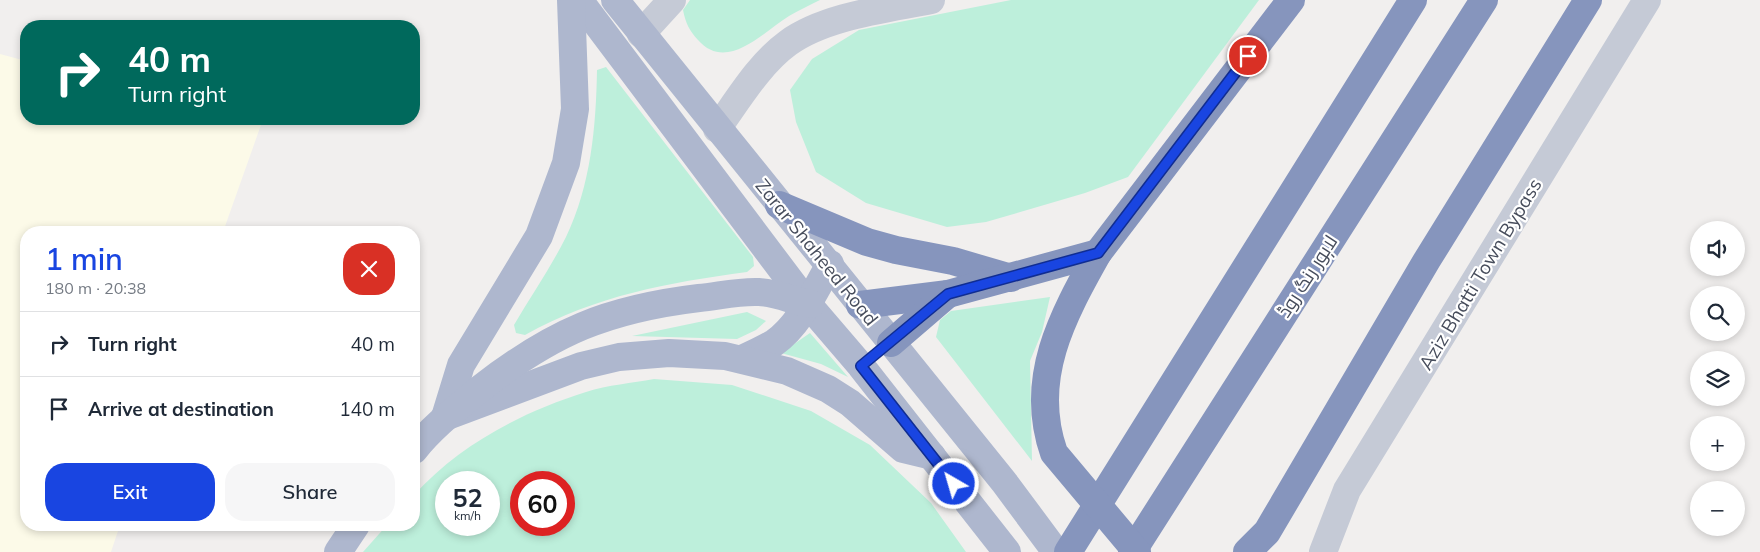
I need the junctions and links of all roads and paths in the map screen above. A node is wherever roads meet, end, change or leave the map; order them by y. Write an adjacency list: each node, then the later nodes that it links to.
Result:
1 (571, 0): 23 (main road)
2 (578, 0): 18 (main road, Zarar Shaheed Road)
3 (615, 0): 11 (main road, Zarar Shaheed Road)
4 (672, 0): 11 (street)
5 (931, 0): 12 (street)
6 (1291, 0): 14 (highway)
7 (1413, 0): 31 (highway)
8 (1484, 0): 32 (highway, لاہور رنگ روڈ)
9 (1588, 0): 27 (highway)
10 (1647, 0): 35 (street, Aziz Bhatti Town Bypass)
11 (641, 34): 12 (main road, Zarar Shaheed Road)
12 (717, 129): 13 (main road, Zarar Shaheed Road)
13 (779, 205): 15 (main road, Zarar Shaheed Road); 16 (highway)
14 (1098, 253): 16 (highway); 33 (highway)
15 (830, 264): 18 (main road); 19 (main road, Zarar Shaheed Road)
16 (1011, 278): 17 (highway)
17 (948, 294): 19 (highway); 20 (highway)
18 (807, 303): 19 (main road); 21 (main road); 22 (main road, Zarar Shaheed Road); 23 (main road)
19 (860, 305): 20 (main road, Zarar Shaheed Road)
20 (891, 343): 22 (main road); 30 (main road, Zarar Shaheed Road)
21 (742, 359): 23 (main road); 25 (main road)
22 (861, 366): 25 (main road, Zarar Shaheed Road)
23 (445, 417): 24 (main road)
24 (420, 444)
25 (932, 456): 29 (main road, Zarar Shaheed Road)
26 (352, 531): 28 (main road)
27 (1265, 542): 34 (highway)
28 (338, 552)
29 (1007, 552)
30 (1056, 552)
31 (1068, 552)
32 (1132, 552)
33 (1137, 552)
34 (1247, 552)
35 (1323, 552)

